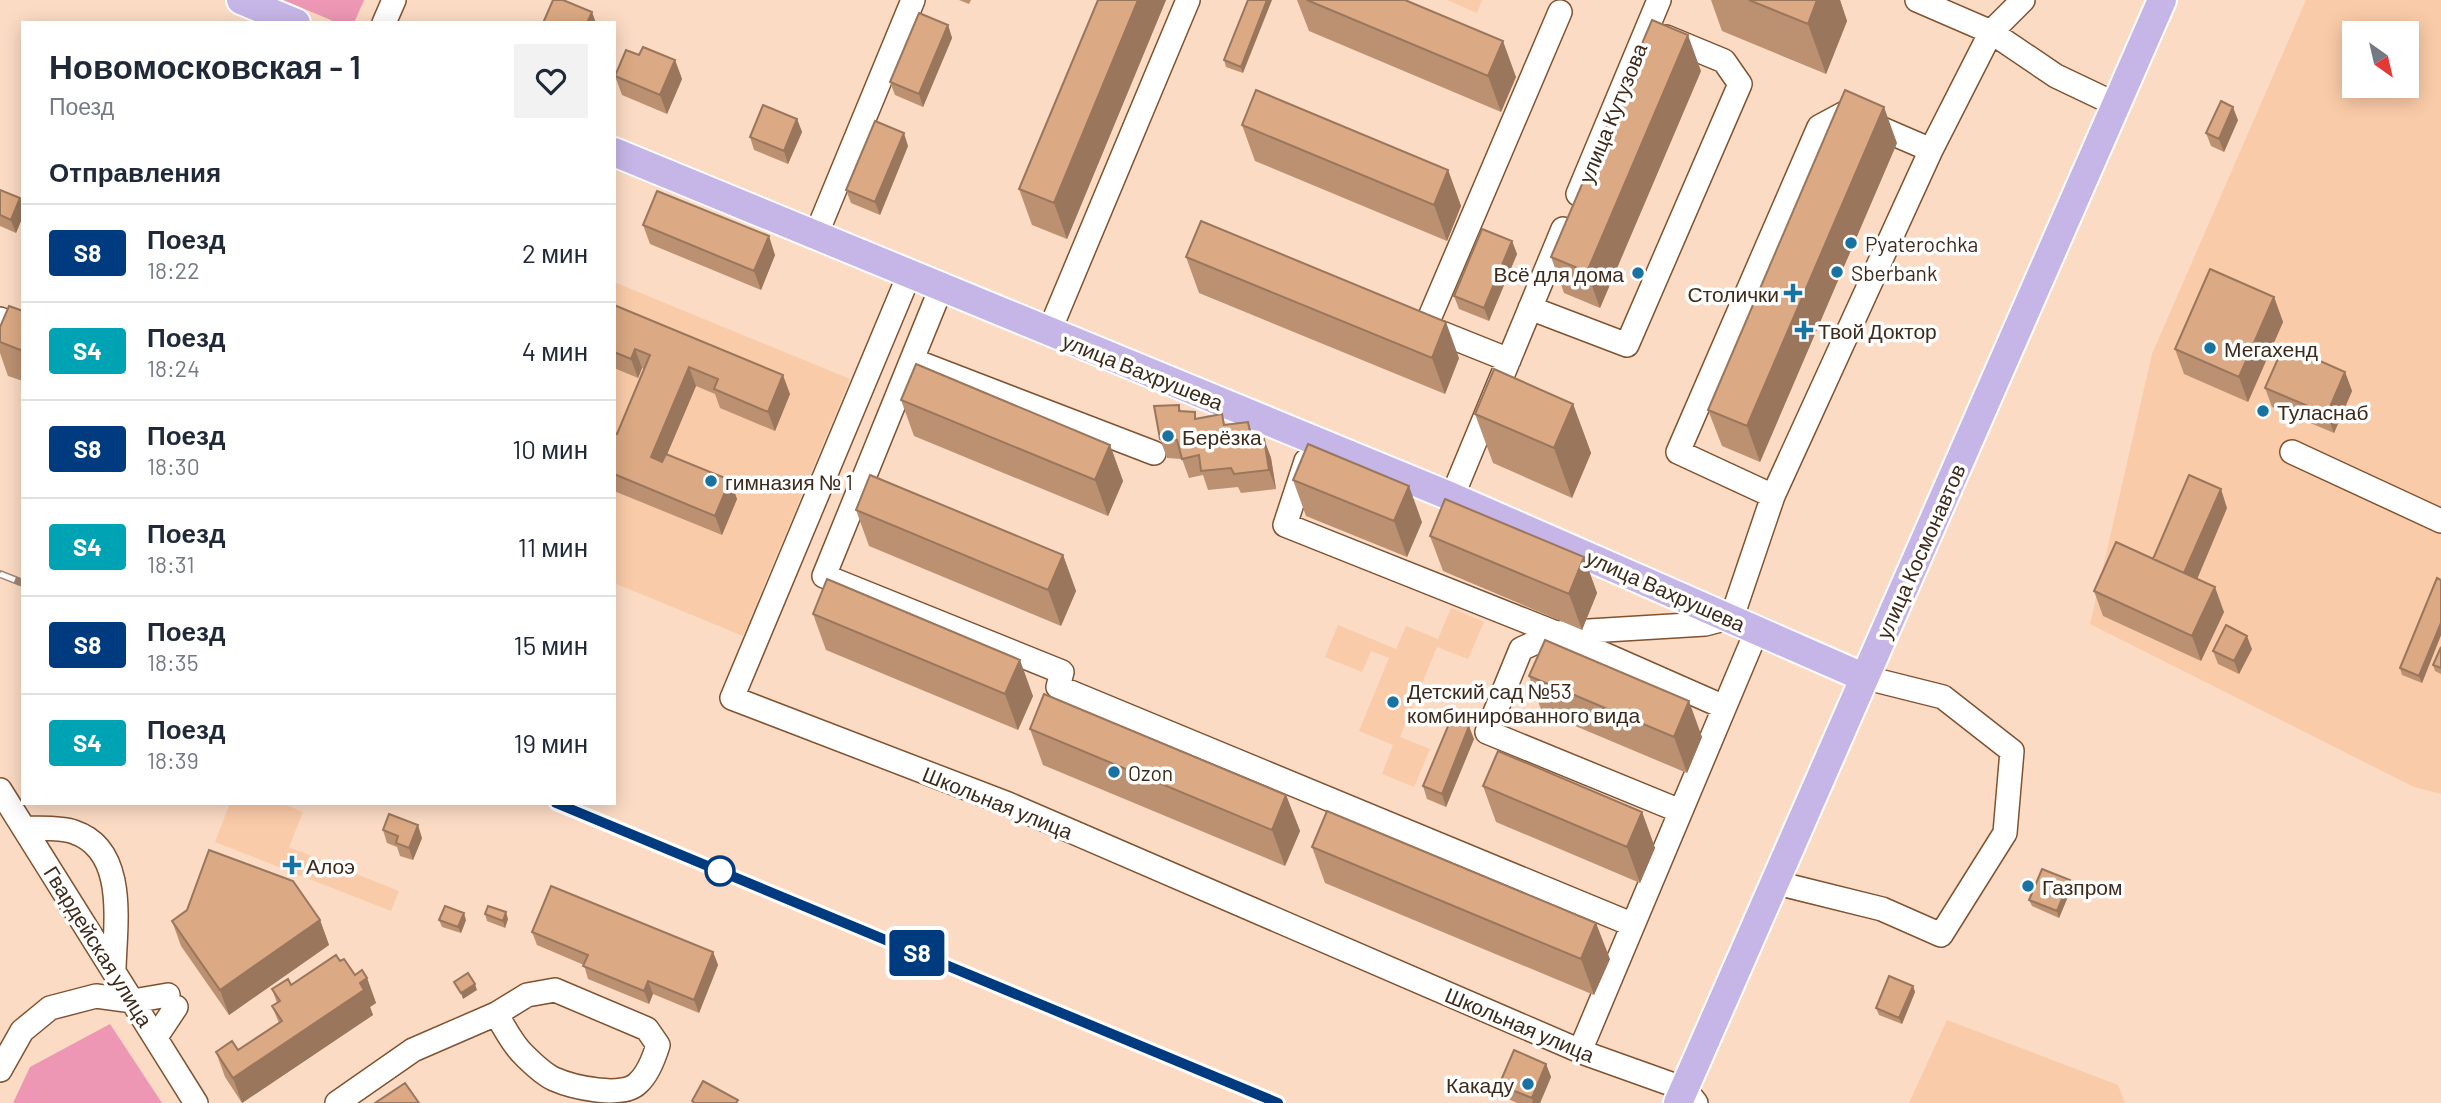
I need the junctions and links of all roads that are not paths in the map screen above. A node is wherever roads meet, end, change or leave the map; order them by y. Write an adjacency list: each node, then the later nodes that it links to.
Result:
1 (241, 0): 10 (main road)
2 (394, 0): 11 (street)
3 (913, 0): 17 (street)
4 (1188, 0): 25 (street)
5 (1658, 0): 12 (street, улица Кутузова)
6 (1917, 0): 13 (street)
7 (2023, 0): 13 (street)
8 (2155, 2): 14 (main road, улица Космонавтов)
9 (1560, 12): 23 (street)
10 (291, 21)
11 (385, 21)
12 (1647, 29): 20 (street, улица Кутузова); 20 (street)
13 (1991, 32): 14 (street); 15 (street)
14 (2117, 105): 37 (main road, улица Космонавтов)
15 (1931, 150): 31 (street); 31 (street)
16 (616, 153): 17 (main road, улица Вахрушева)
17 (816, 235): 18 (main road, улица Вахрушева)
18 (909, 275): 19 (main road, улица Вахрушева); 48 (street, Школьная улица)
19 (941, 288): 25 (main road, улица Вахрушева); 26 (street)
20 (1530, 307): 27 (street, улица Кутузова)
21 (1401, 316): 23 (street)
22 (0, 319): 24 (street)
23 (1426, 326): 27 (street)
24 (21, 327)
25 (1049, 332): 28 (main road, улица Вахрушева)
26 (912, 360): 30 (street); 43 (street)
27 (1509, 360): 32 (street, улица Кутузова)
28 (1312, 441): 32 (main road, улица Вахрушева); 36 (street)
29 (2292, 452): 33 (street)
30 (1154, 453)
31 (1773, 496): 34 (street)
32 (1452, 497): 34 (main road, улица Вахрушева)
33 (2441, 521)
34 (1732, 617): 35 (main road, улица Вахрушева); 36 (street)
35 (1757, 630): 37 (main road, улица Вахрушева); 38 (street)
36 (1556, 633): 38 (street); 40 (street)
37 (1863, 677): 42 (main road, улица Космонавтов); 42 (street)
38 (1724, 707): 40 (street)
39 (0, 790): 41 (street, Гвардейская улица)
40 (1680, 811): 43 (street)
41 (25, 828): 44 (street, Гвардейская улица); 44 (street)
42 (1773, 882): 50 (main road, улица Космонавтов)
43 (1631, 924): 48 (street)
44 (114, 969): 45 (street, Гвардейская улица)
45 (133, 1001): 47 (street, Гвардейская улица); 47 (street); 49 (street)
46 (496, 1014): 46 (street); 52 (street)
47 (156, 1037): 51 (street, Гвардейская улица)
48 (1580, 1051): 50 (street, Школьная улица)
49 (0, 1070)
50 (1686, 1098)
51 (195, 1103)
52 (337, 1103)

